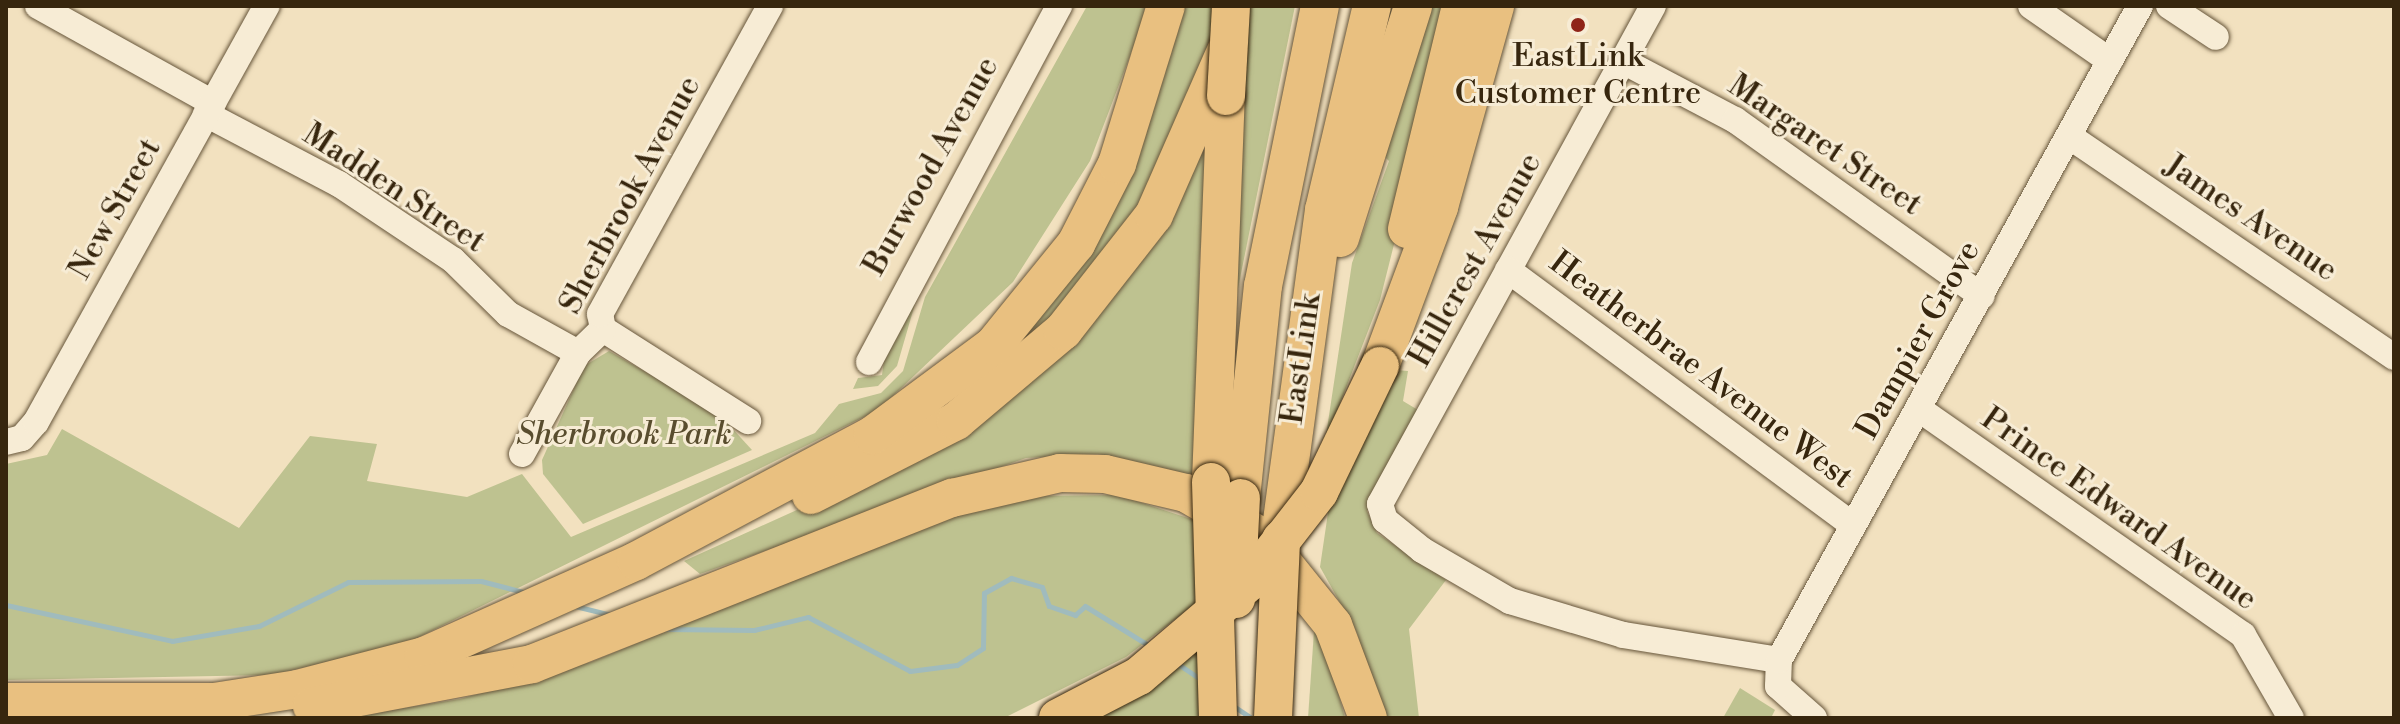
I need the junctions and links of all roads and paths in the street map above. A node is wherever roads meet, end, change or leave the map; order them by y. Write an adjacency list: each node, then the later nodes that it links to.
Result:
1 (38, 6): 20 (street, Madden Street)
2 (267, 6): 20 (street, New Street)
3 (770, 6): 24 (street, Sherbrook Avenue)
4 (1166, 6): 36 (highway)
5 (1231, 6): 34 (highway, bridge)
6 (1243, 6): 36 (highway)
7 (1320, 6): 34 (highway, EastLink)
8 (1372, 6): 29 (highway, EastLink)
9 (1413, 6): 29 (highway)
10 (1461, 6): 28 (highway)
11 (1495, 6): 28 (highway)
12 (1653, 6): 18 (street, Hillcrest Avenue)
13 (2031, 6): 19 (street)
14 (2140, 6): 19 (street, Dampier Grove)
15 (2169, 6): 17 (street)
16 (1049, 9): 27 (street, Burwood Avenue)
17 (2216, 37)
18 (1623, 61): 22 (street, Hillcrest Avenue); 23 (street, Margaret Street)
19 (2110, 61): 21 (street, Dampier Grove)
20 (209, 108): 25 (street, Madden Street); 32 (street, New Street)
21 (2069, 136): 23 (street, Dampier Grove); 26 (street, James Avenue)
22 (1508, 270): 35 (street, Heatherbrae Avenue West); 37 (street, Hillcrest Avenue)
23 (1982, 296): 30 (street, Dampier Grove)
24 (603, 329): 25 (street, Sherbrook Avenue); 31 (street)
25 (578, 353): 33 (street, Sherbrook Avenue)
26 (2394, 357)
27 (869, 362)
28 (1380, 366): 43 (highway, bridge)
29 (1296, 378): 46 (highway, EastLink, bridge)
30 (1919, 409): 35 (street, Dampier Grove); 48 (street, Prince Edward Avenue)
31 (748, 421)
32 (12, 441)
33 (522, 454)
34 (1226, 490): 44 (highway, bridge); 45 (highway, EastLink, bridge)
35 (1853, 525): 37 (street, Dampier Grove)
36 (636, 561): 38 (highway)
37 (1779, 660): 39 (street)
38 (6, 702)
39 (1804, 712)
40 (6, 713): 41 (highway)
41 (88, 718)
42 (156, 718): 47 (highway)
43 (1058, 718)
44 (1218, 718)
45 (1232, 718)
46 (1273, 718)
47 (1368, 718)
48 (2291, 718)

